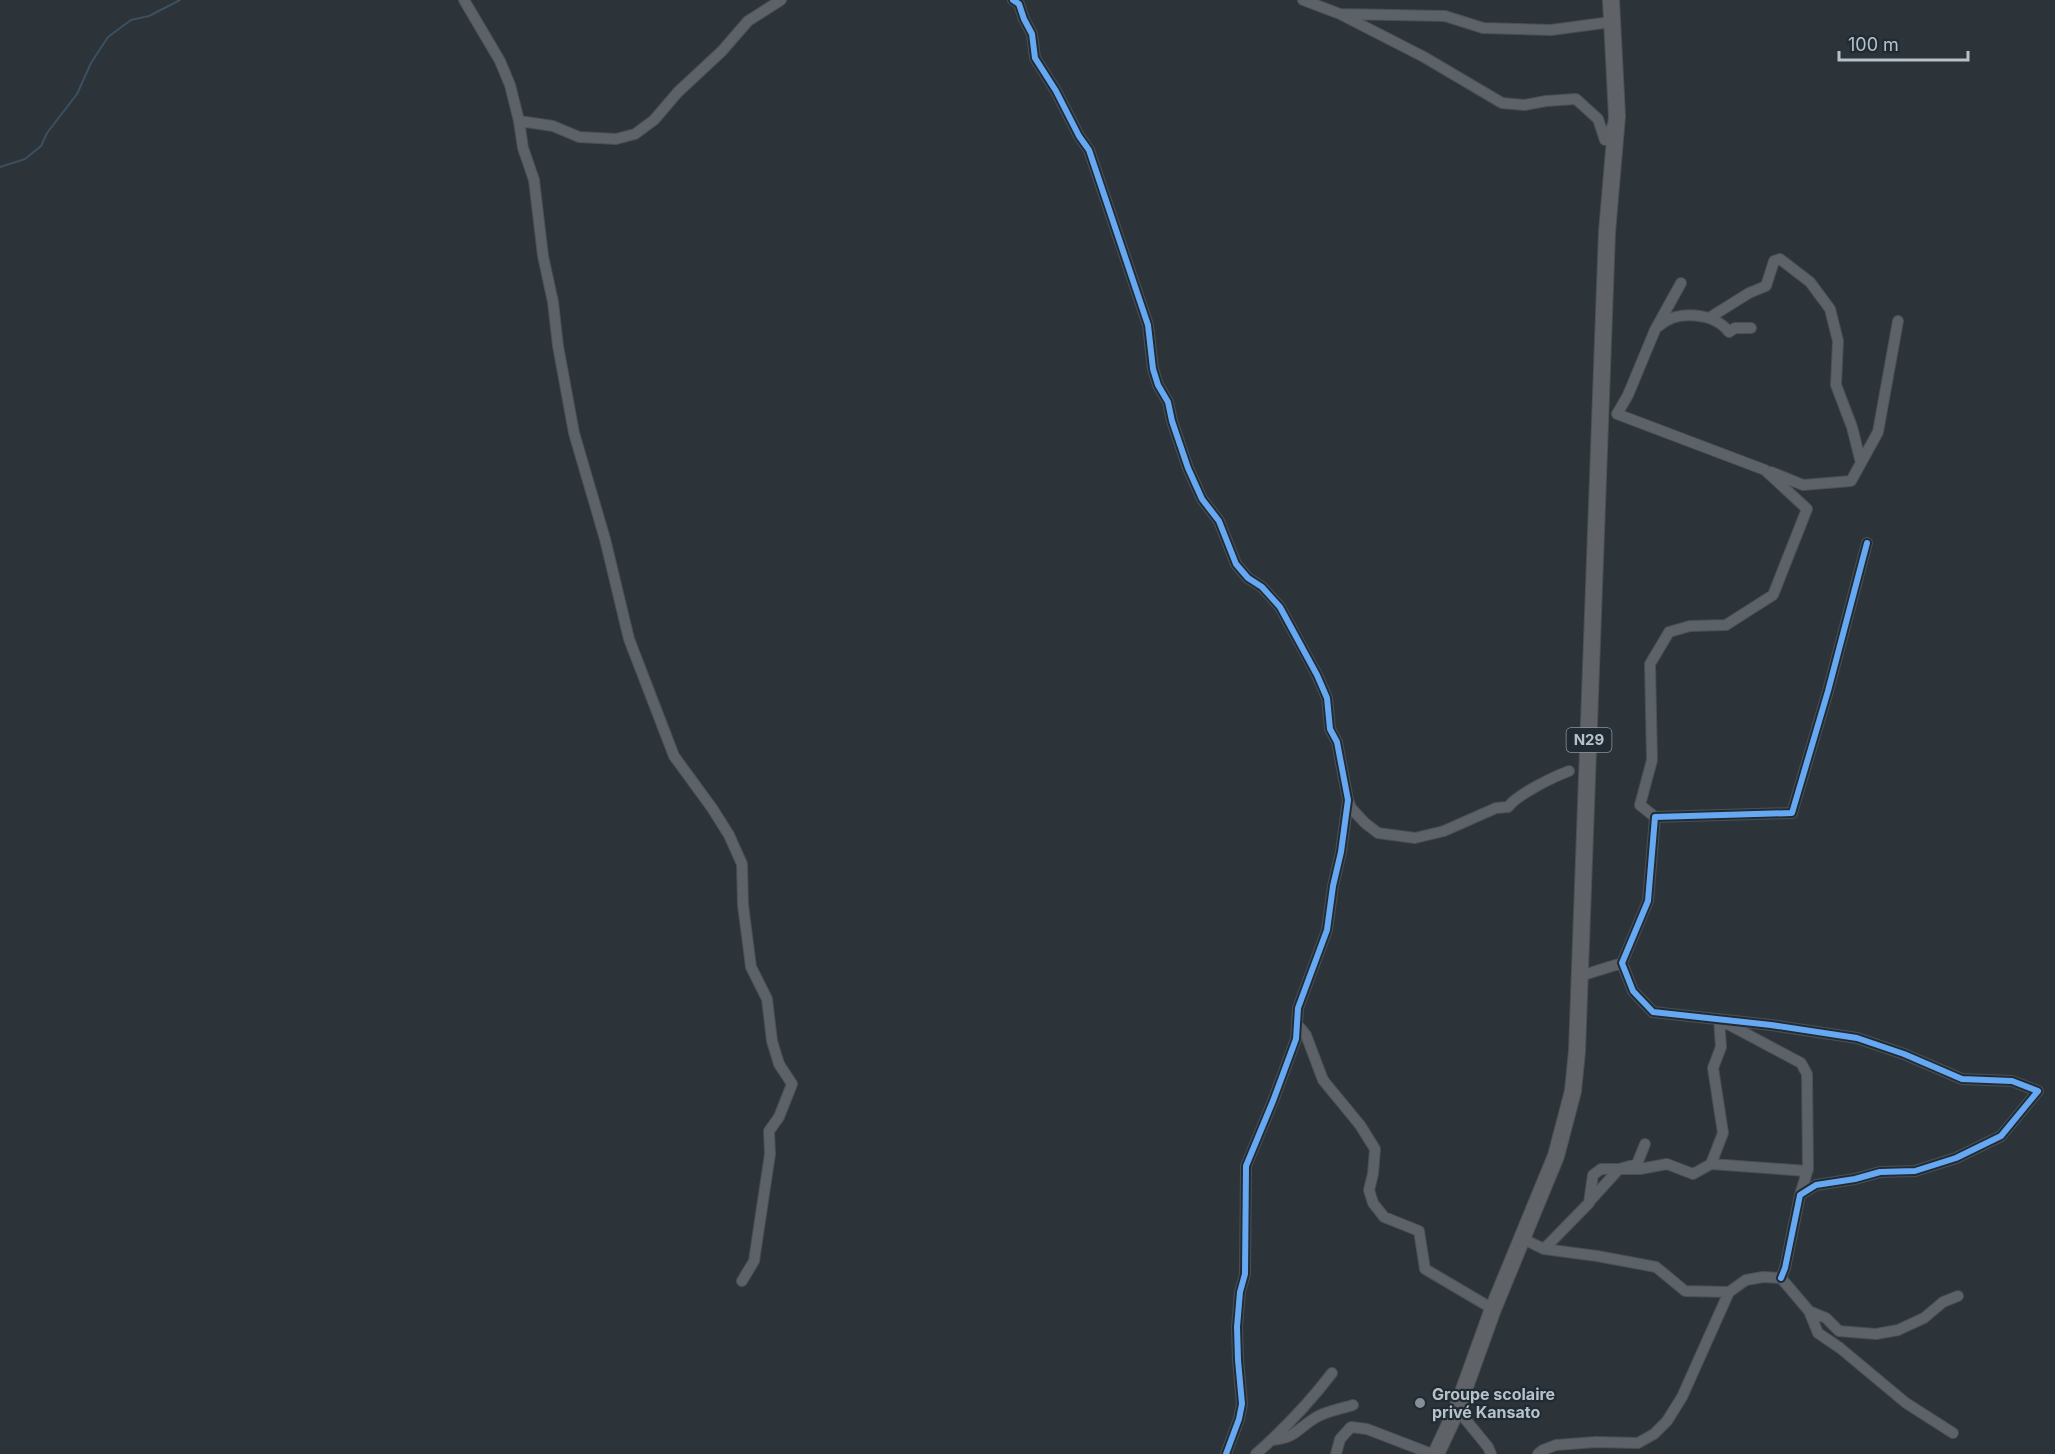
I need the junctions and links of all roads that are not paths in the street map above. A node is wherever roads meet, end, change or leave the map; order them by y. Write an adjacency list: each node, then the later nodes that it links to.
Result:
1 (464, 0): 9 (street)
2 (781, 0): 9 (street)
3 (1013, 0): 21 (street)
4 (1304, 0): 6 (street)
5 (1611, 0): 7 (main road, N29)
6 (1340, 14): 7 (street); 8 (street)
7 (1611, 22): 8 (main road, N29)
8 (1617, 116): 16 (main road, N29)
9 (519, 121): 36 (street)
10 (1681, 283): 14 (street)
11 (1709, 318): 13 (street); 14 (street); 17 (street)
12 (1898, 321): 17 (street)
13 (1751, 328)
14 (1655, 330): 15 (street)
15 (1617, 414): 16 (street); 18 (street)
16 (1600, 426): 24 (main road, N29)
17 (1861, 463): 18 (street)
18 (1765, 470): 22 (street)
19 (1867, 543): 22 (street)
20 (1569, 771): 21 (street)
21 (1348, 800): 26 (street)
22 (1655, 817): 23 (street)
23 (1622, 963): 24 (street); 25 (street)
24 (1580, 976): 33 (main road, N29)
25 (1719, 1019): 28 (street); 30 (street); 31 (street)
26 (1297, 1024): 39 (street); 46 (street)
27 (1645, 1144): 29 (street)
28 (1711, 1164): 29 (street); 30 (street)
29 (1620, 1169): 32 (street); 32 (street)
30 (1807, 1171): 31 (street)
31 (1800, 1195): 35 (street)
32 (1589, 1203): 34 (street)
33 (1521, 1238): 34 (street); 39 (main road, N29)
34 (1544, 1249): 37 (street)
35 (1781, 1278): 37 (street); 40 (street)
36 (742, 1281)
37 (1729, 1292): 51 (street)
38 (1958, 1296): 40 (street)
39 (1493, 1309): 43 (main road, N29)
40 (1809, 1311): 44 (street)
41 (1332, 1373): 45 (street)
42 (1353, 1405): 45 (street)
43 (1457, 1409): 49 (main road, N29); 50 (street)
44 (1953, 1432)
45 (1272, 1440): 47 (street)
46 (1226, 1454)
47 (1256, 1454)
48 (1336, 1454): 49 (street)
49 (1434, 1454)
50 (1491, 1454)
51 (1538, 1454)

